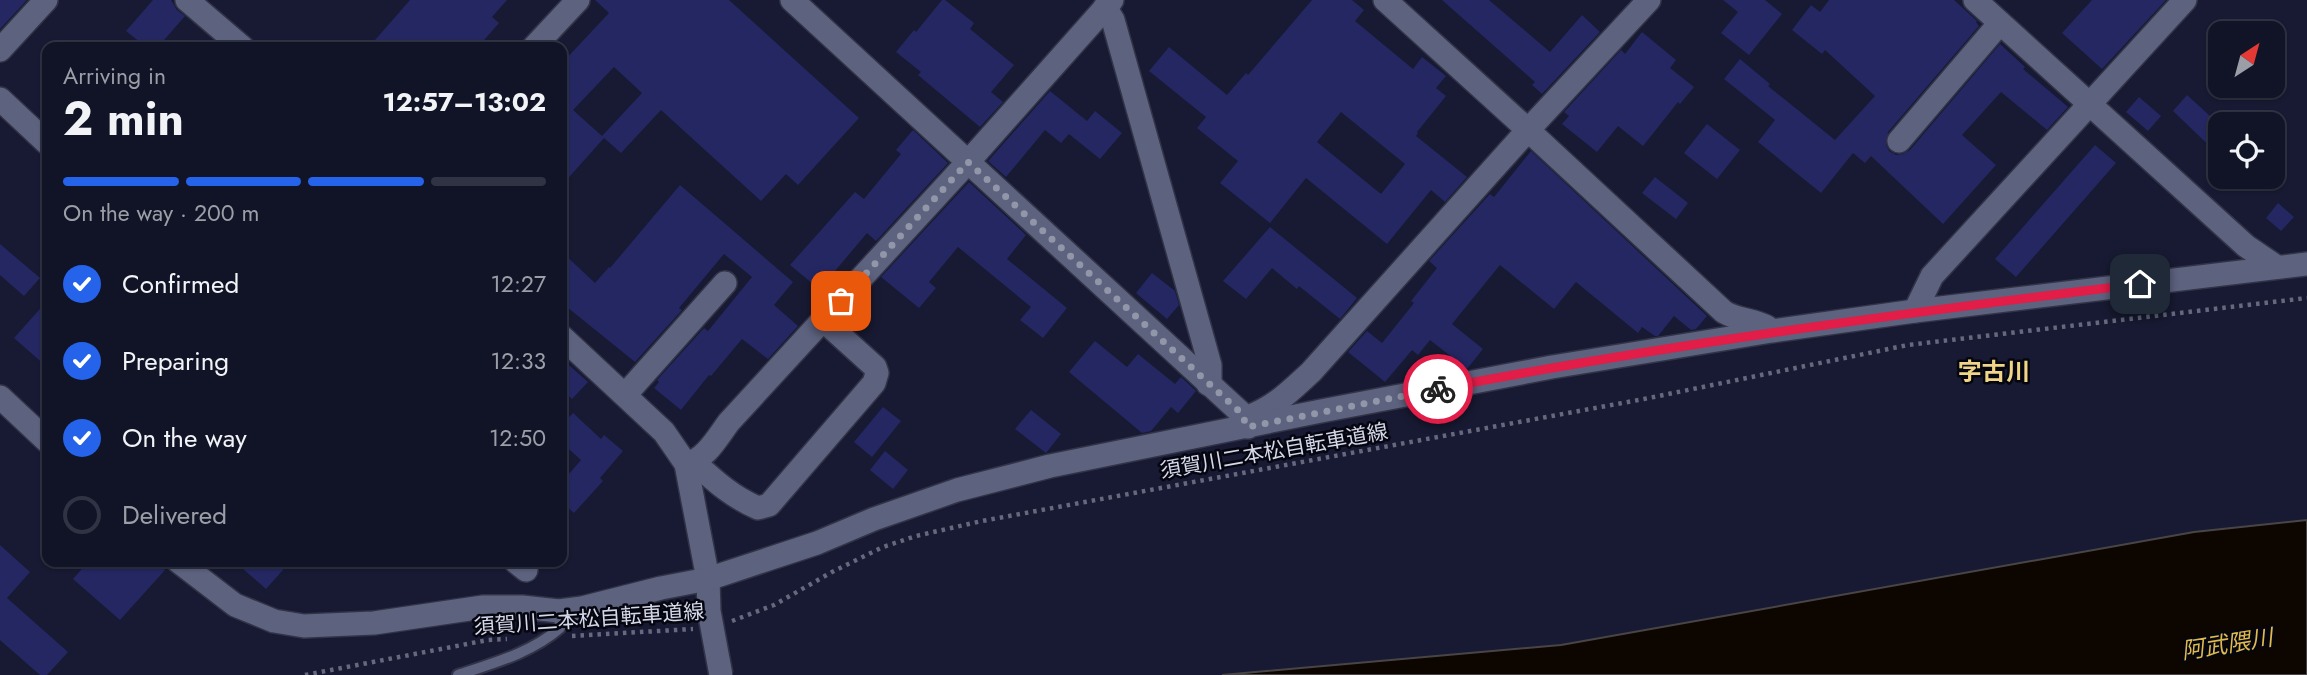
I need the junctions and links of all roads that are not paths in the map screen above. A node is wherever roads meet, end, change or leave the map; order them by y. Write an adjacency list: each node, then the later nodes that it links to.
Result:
1 (46, 0): 13 (street)
2 (187, 0): 11 (street)
3 (579, 0): 12 (street)
4 (792, 0): 19 (street)
5 (1385, 0): 16 (street)
6 (1649, 0): 16 (street)
7 (1975, 0): 10 (street)
8 (2185, 0): 15 (street)
9 (1109, 4): 19 (street); 27 (street)
10 (2000, 23): 15 (street); 18 (street)
11 (236, 42)
12 (539, 42)
13 (0, 50)
14 (0, 99): 17 (street)
15 (2090, 106): 21 (street); 23 (street)
16 (1528, 130): 25 (street); 30 (street)
17 (42, 138)
18 (1899, 141)
19 (968, 162): 24 (street); 27 (street)
20 (2307, 264): 21 (street)
21 (2277, 267): 23 (street)
22 (725, 283): 28 (street)
23 (1915, 311): 25 (street)
24 (823, 320): 32 (street); 32 (street)
25 (1772, 331): 30 (street)
26 (567, 342): 28 (street)
27 (1208, 384): 30 (street)
28 (625, 395): 32 (street)
29 (0, 397): 31 (street)
30 (1246, 423): 34 (street)
31 (42, 436)
32 (690, 463): 34 (street)
33 (185, 567): 35 (street)
34 (708, 579): 35 (street); 37 (street, bridge)
35 (559, 611): 36 (lane)
36 (458, 675)
37 (721, 675)

